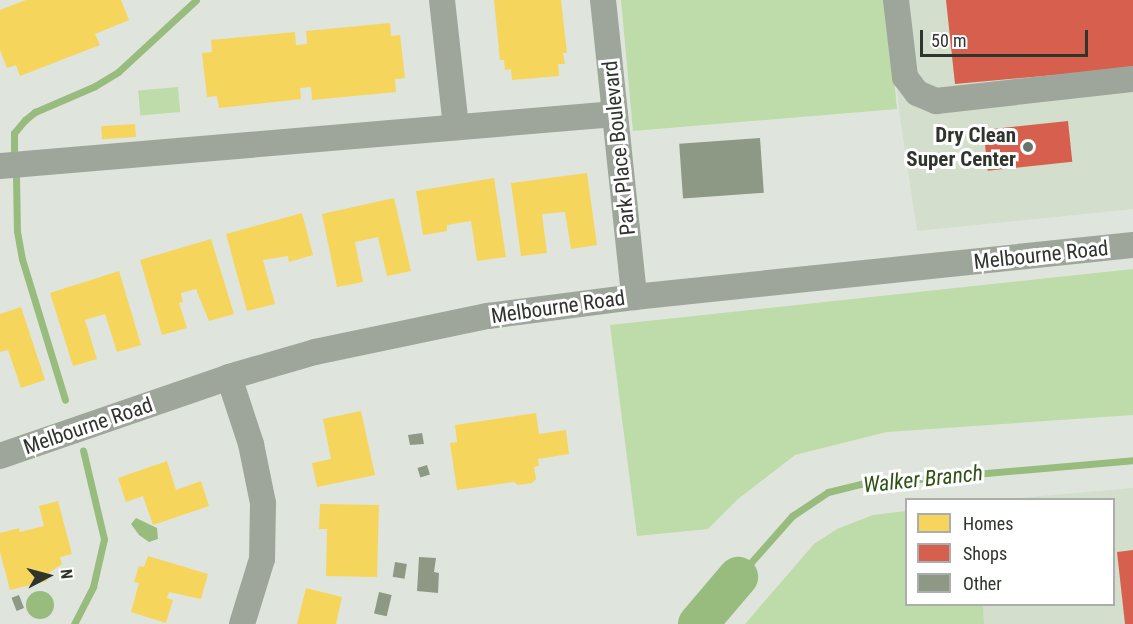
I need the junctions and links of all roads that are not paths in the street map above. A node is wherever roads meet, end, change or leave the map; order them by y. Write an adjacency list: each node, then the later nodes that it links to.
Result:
1 (442, 0): 6 (street)
2 (603, 0): 5 (street, Park Place Boulevard)
3 (896, 0): 4 (street)
4 (1133, 79)
5 (615, 114): 6 (street); 9 (street, Park Place Boulevard)
6 (456, 126): 7 (street)
7 (0, 166)
8 (1133, 245): 9 (street, Melbourne Road)
9 (634, 297): 10 (street, Melbourne Road)
10 (229, 377): 11 (street, Melbourne Road); 12 (street)
11 (0, 456)
12 (242, 624)

